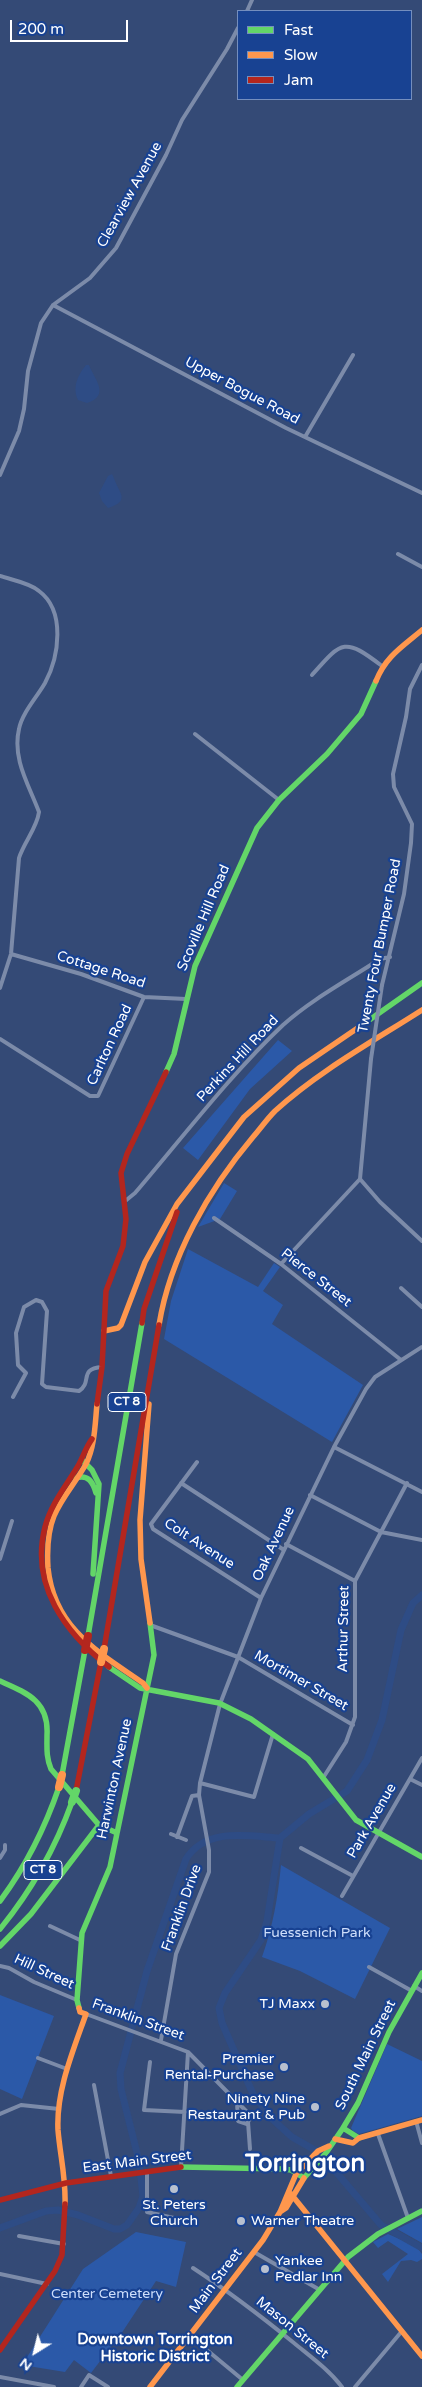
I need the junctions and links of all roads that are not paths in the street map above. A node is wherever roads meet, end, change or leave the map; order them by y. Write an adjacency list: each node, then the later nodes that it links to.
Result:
1 (237, 30): 2 (street, Clearview Avenue)
2 (53, 305): 4 (street, Upper Bogue Road); 5 (street, Clearview Avenue)
3 (353, 355): 4 (street)
4 (305, 437): 6 (street, Upper Bogue Road)
5 (0, 475)
6 (422, 493)
7 (398, 554): 8 (street)
8 (422, 567)
9 (0, 576): 16 (street)
10 (422, 630): 11 (main road, Scoville Hill Road)
11 (382, 666): 13 (street); 15 (main road, Scoville Hill Road)
12 (422, 666): 17 (street, Twenty Four Bumper Road)
13 (312, 675)
14 (195, 734): 15 (street)
15 (279, 800): 21 (main road, Scoville Hill Road)
16 (11, 954): 19 (street); 20 (street, Cottage Road)
17 (390, 957): 25 (street, Twenty Four Bumper Road, bridge); 26 (street, Perkins Hill Road)
18 (422, 983): 24 (main road, CT 8)
19 (0, 988)
20 (144, 997): 21 (street, Cottage Road); 23 (street, Carlton Road)
21 (186, 999): 26 (main road, Scoville Hill Road)
22 (422, 1010): 34 (main road, CT 8)
23 (0, 1039)
24 (196, 1177): 32 (main road); 55 (main road, CT 8)
25 (360, 1179): 28 (street); 29 (street)
26 (123, 1202): 32 (main road, Scoville Hill Road)
27 (214, 1218): 29 (street, Pierce Street)
28 (422, 1241)
29 (281, 1264): 35 (street, Pierce Street)
30 (401, 1288): 31 (street)
31 (422, 1306)
32 (104, 1331): 36 (main road, Scoville Hill Road)
33 (422, 1347): 35 (street, Oak Avenue)
34 (154, 1352): 56 (main road, Harwinton Avenue); 83 (main road, CT 8, bridge)
35 (401, 1360): 38 (street, Oak Avenue)
36 (102, 1367): 37 (street); 39 (main road, Scoville Hill Road)
37 (13, 1397)
38 (334, 1447): 43 (street); 45 (street, Oak Avenue)
39 (84, 1461): 41 (main road); 46 (main road); 59 (main road)
40 (197, 1462): 42 (street)
41 (76, 1478): 46 (main road); 59 (main road)
42 (181, 1483): 51 (street); 54 (street, Colt Avenue)
43 (407, 1483): 44 (street); 48 (street, Arthur Street)
44 (422, 1492)
45 (310, 1495): 48 (street); 50 (street, Oak Avenue)
46 (98, 1500): 55 (main road)
47 (12, 1521): 52 (street)
48 (380, 1532): 49 (street); 53 (street, Arthur Street)
49 (422, 1540)
50 (286, 1544): 51 (street, Oak Avenue); 53 (street)
51 (284, 1550): 54 (street, Oak Avenue)
52 (0, 1559)
53 (355, 1581): 61 (street, Arthur Street)
54 (261, 1598): 57 (street, Oak Avenue)
55 (91, 1608): 81 (main road, CT 8, bridge)
56 (149, 1624): 57 (street, Mortimer Street); 59 (main road, Harwinton Avenue)
57 (238, 1657): 60 (street, Oak Avenue); 61 (street, Mortimer Street)
58 (0, 1681): 69 (main road)
59 (147, 1688): 60 (main road); 70 (main road, Harwinton Avenue)
60 (220, 1704): 62 (main road); 66 (street, Oak Avenue)
61 (353, 1725): 64 (street, Arthur Street)
62 (273, 1734): 64 (main road); 66 (street)
63 (422, 1758): 65 (street, Park Avenue)
64 (323, 1778): 72 (main road)
65 (410, 1778): 67 (street); 72 (street, Park Avenue)
66 (200, 1783): 68 (street, Franklin Drive)
67 (422, 1786)
68 (199, 1795): 73 (street); 93 (street, Franklin Drive)
69 (99, 1826): 70 (main road); 85 (main road)
70 (117, 1833): 84 (main road, Harwinton Avenue)
71 (171, 1834): 73 (street)
72 (378, 1834): 77 (main road); 79 (street, Park Avenue)
73 (177, 1837): 74 (street)
74 (186, 1840)
75 (4, 1845): 78 (street)
76 (301, 1848): 79 (street)
77 (422, 1857)
78 (0, 1858)
79 (353, 1876): 80 (street, Park Avenue)
80 (342, 1896)
81 (0, 1901)
82 (50, 1926): 84 (street)
83 (0, 1929)
84 (82, 1941): 91 (main road, Harwinton Avenue)
85 (0, 1946)
86 (0, 1966): 91 (street, Hill Street)
87 (369, 1967): 89 (street)
88 (422, 1973): 89 (main road, South Main Street)
89 (413, 1989): 90 (street); 105 (main road, South Main Street)
90 (422, 1991)
91 (77, 2000): 92 (main road, Franklin Street)
92 (86, 2014): 93 (street, Franklin Street); 97 (main road)
93 (161, 2040): 94 (street, Franklin Street)
94 (188, 2052): 99 (street, Franklin Street); 101 (street)
95 (38, 2058): 97 (street)
96 (150, 2062): 101 (street)
97 (67, 2069): 100 (main road)
98 (94, 2085): 116 (street)
99 (237, 2103): 104 (street, Franklin Street); 104 (street, Franklin Street)
100 (59, 2109): 102 (street); 118 (main road)
101 (185, 2112): 113 (street)
102 (0, 2114)
103 (419, 2120): 106 (main road); 109 (street)
104 (248, 2122): 110 (street)
105 (343, 2128): 107 (main road); 108 (main road, South Main Street)
106 (378, 2134): 107 (main road); 122 (street)
107 (359, 2138): 108 (main road)
108 (335, 2139): 111 (main road, South Main Street)
109 (422, 2143)
110 (250, 2149)
111 (319, 2155): 112 (main road, Main Street)
112 (308, 2165): 115 (main road, Main Street); 117 (main road, Main Street)
113 (181, 2167): 114 (main road, East Main Street); 115 (main road, East Main Street)
114 (146, 2171): 116 (main road, East Main Street); 123 (street)
115 (296, 2173): 117 (main road, East Main Street); 119 (main road, Main Street)
116 (111, 2176): 118 (main road, East Main Street)
117 (304, 2178): 119 (main road, Main Street)
118 (66, 2183): 120 (main road, East Main Street); 125 (main road)
119 (290, 2194): 126 (main road, Main Street); 127 (main road)
120 (0, 2200)
121 (422, 2212): 122 (main road)
122 (408, 2218): 127 (main road)
123 (192, 2222)
124 (19, 2236): 125 (street)
125 (64, 2244): 130 (main road)
126 (254, 2252): 131 (main road, Main Street); 132 (street)
127 (346, 2260): 132 (main road); 133 (main road)
128 (193, 2268): 131 (street, Mason Street)
129 (0, 2274): 130 (street)
130 (47, 2284): 136 (main road)
131 (226, 2290): 134 (street, Mason Street); 135 (main road, Main Street)
132 (320, 2290): 134 (main road)
133 (402, 2331): 137 (main road); 146 (street)
134 (282, 2334): 139 (main road); 145 (street, Mason Street)
135 (190, 2336): 139 (street); 143 (main road, Main Street)
136 (0, 2350)
137 (422, 2356)
138 (0, 2377): 140 (street)
139 (243, 2380): 144 (main road)
140 (54, 2387)
141 (81, 2387): 142 (street)
142 (108, 2387)
143 (150, 2387)
144 (238, 2387)
145 (342, 2387)
146 (355, 2387)

